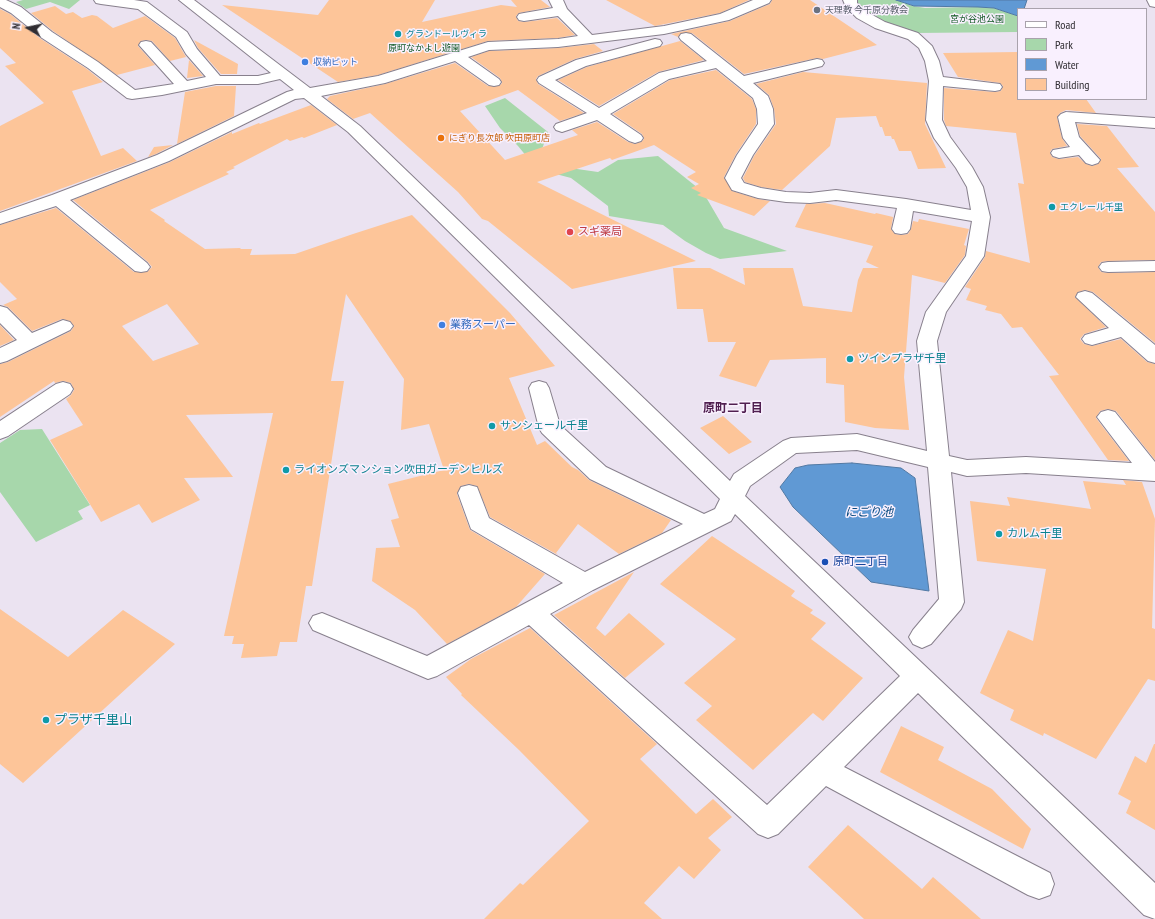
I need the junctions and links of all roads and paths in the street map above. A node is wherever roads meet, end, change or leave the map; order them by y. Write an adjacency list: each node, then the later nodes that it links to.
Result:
1 (101, 0): 18 (street)
2 (186, 0): 17 (street)
3 (764, 0): 12 (street)
4 (774, 0): 11 (street)
5 (850, 0): 20 (street)
6 (1154, 0): 8 (street)
7 (0, 2): 22 (street)
8 (1155, 3)
9 (558, 5): 10 (street); 12 (street)
10 (524, 17)
11 (686, 37): 15 (street); 25 (street)
12 (589, 40): 14 (street)
13 (146, 45): 22 (street)
14 (457, 56): 21 (street); 24 (street)
15 (717, 63): 19 (street); 25 (street)
16 (817, 63): 19 (street)
17 (284, 74): 18 (street); 24 (street)
18 (216, 80): 22 (street)
19 (743, 81): 31 (street)
20 (936, 81): 23 (street); 32 (street)
21 (494, 82)
22 (184, 86)
23 (995, 87)
24 (309, 93): 30 (street); 53 (street)
25 (599, 114): 27 (street); 28 (street)
26 (1155, 123): 29 (street)
27 (562, 127)
28 (634, 138)
29 (1059, 153)
30 (58, 199): 33 (street); 36 (street)
31 (906, 204): 32 (street); 34 (street)
32 (981, 217): 50 (street)
33 (0, 219)
34 (901, 229)
35 (1155, 266): 37 (street)
36 (141, 267)
37 (1108, 267)
38 (1086, 297): 41 (street)
39 (0, 312): 43 (street)
40 (63, 326): 43 (street)
41 (1124, 330): 42 (street); 45 (street)
42 (1092, 339)
43 (30, 342): 44 (street)
44 (0, 356)
45 (1155, 356)
46 (539, 388): 54 (street)
47 (63, 389): 49 (street)
48 (1108, 417): 51 (street)
49 (0, 431)
50 (938, 461): 51 (street); 53 (street); 58 (street)
51 (1153, 473)
52 (469, 493): 55 (street)
53 (732, 497): 54 (street); 59 (street)
54 (703, 524): 55 (street)
55 (584, 583): 56 (street)
56 (530, 612): 57 (street); 60 (street)
57 (322, 623)
58 (922, 637)
59 (918, 675): 60 (street); 62 (street)
60 (823, 770): 61 (street)
61 (1039, 884)
62 (1155, 904)

